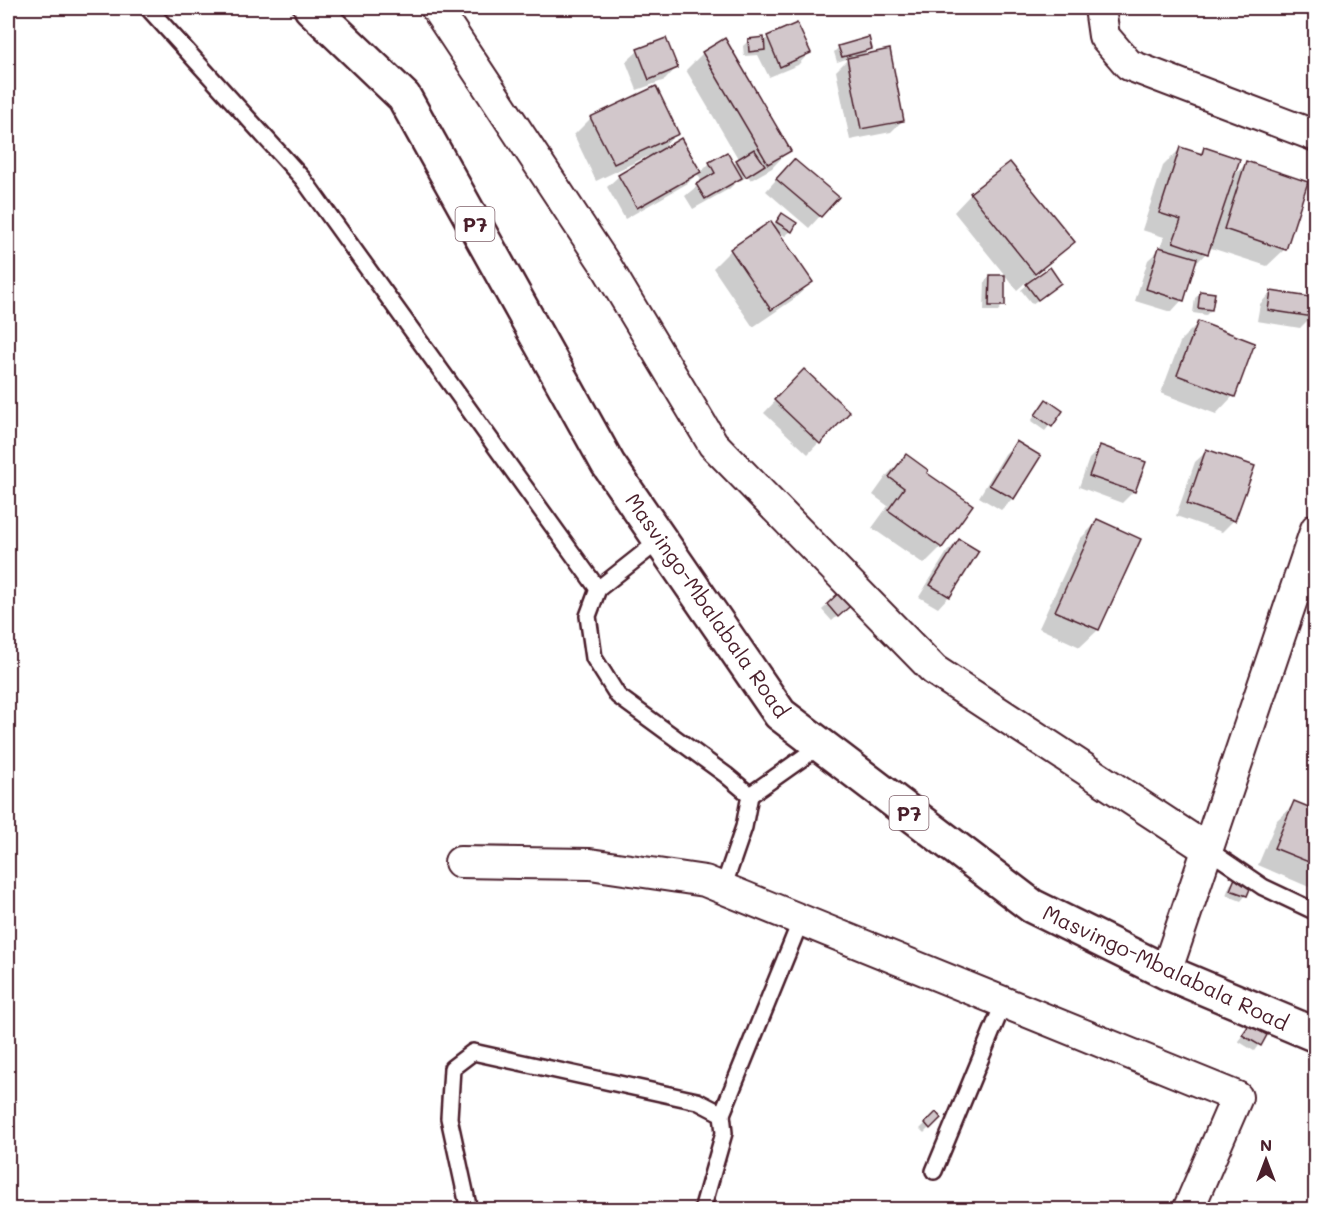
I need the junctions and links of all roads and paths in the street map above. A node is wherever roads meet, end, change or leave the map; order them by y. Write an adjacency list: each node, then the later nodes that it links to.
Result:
1 (148, 8): 8 (lane)
2 (311, 8): 7 (highway, Masvingo-Mbalabala Road / P7)
3 (436, 8): 11 (street)
4 (1100, 8): 5 (street)
5 (1316, 136)
6 (1316, 529): 11 (street)
7 (660, 540): 8 (lane); 9 (highway, Masvingo-Mbalabala Road / P7)
8 (598, 589): 10 (lane)
9 (821, 745): 10 (lane); 16 (highway, Masvingo-Mbalabala Road / P7)
10 (750, 795): 13 (lane)
11 (1207, 849): 14 (lane); 16 (street)
12 (460, 862): 13 (street)
13 (723, 888): 15 (street)
14 (1316, 912)
15 (801, 920): 17 (street); 19 (lane)
16 (1166, 972): 18 (highway, Masvingo-Mbalabala Road / P7)
17 (1004, 1002): 20 (lane); 23 (street)
18 (1316, 1035)
19 (722, 1114): 21 (lane); 22 (lane)
20 (934, 1171)
21 (469, 1209)
22 (702, 1209)
23 (1188, 1209)

